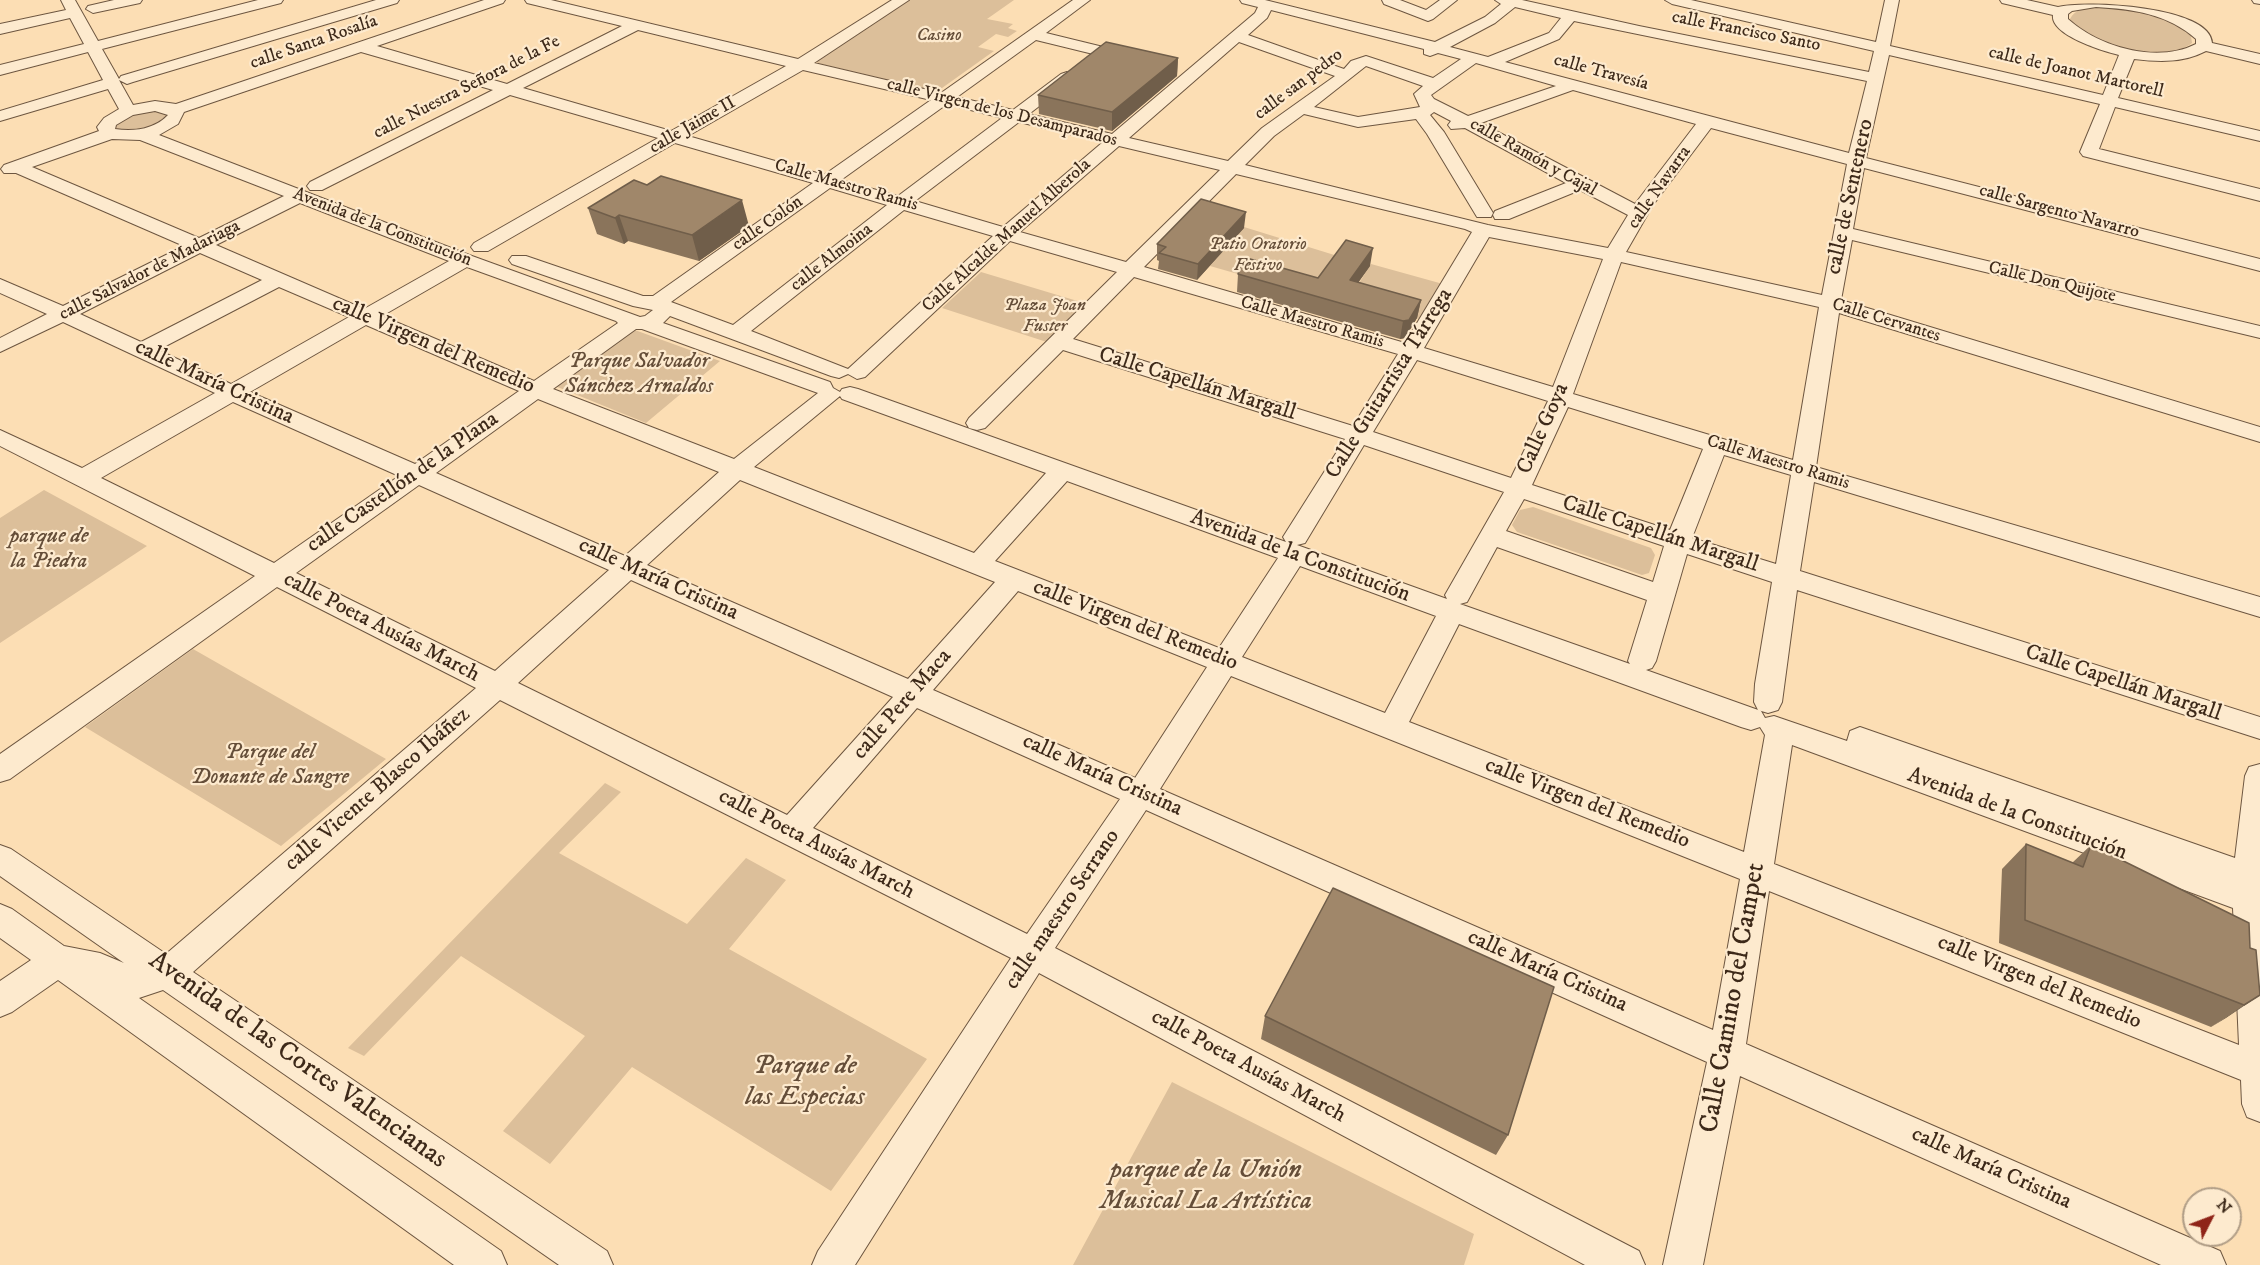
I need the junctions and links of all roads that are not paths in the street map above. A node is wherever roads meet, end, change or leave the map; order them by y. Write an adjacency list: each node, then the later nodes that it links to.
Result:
1 (135, 0): 16 (street)
2 (276, 0): 29 (street)
3 (392, 0): 46 (street)
4 (498, 0): 31 (street, calle Santa Rosalía)
5 (532, 0): 24 (street, calle Virgen de los Desamparados)
6 (872, 0): 14 (street)
7 (1083, 0): 26 (street, calle Colón)
8 (1450, 0): 21 (street)
9 (1672, 0): 33 (street, calle de Joanot Martorell)
10 (1892, 0): 33 (street, calle de Sentenero)
11 (2007, 0): 19 (street)
12 (1510, 1): 22 (street, calle Francisco Santo); 32 (street)
13 (1385, 2): 21 (street)
14 (898, 3): 39 (street, calle Jaime II)
15 (2139, 4): 19 (street); 30 (street)
16 (90, 5): 29 (street)
17 (1260, 5): 23 (street, calle Travesía); 27 (street, Calle Alcalde Manuel Alberola)
18 (72, 6): 25 (street); 29 (street)
19 (2061, 12): 35 (street)
20 (1356, 13): 23 (street)
21 (1428, 16): 28 (street)
22 (1570, 16): 37 (street); 45 (street, calle Francisco Santo)
23 (1335, 22): 28 (street, calle Travesía)
24 (636, 25): 39 (street, calle Virgen de los Desamparados); 49 (street, calle Nuestra Señora de la Fe)
25 (0, 29)
26 (1033, 36): 34 (street); 50 (street, calle Colón)
27 (1236, 36): 43 (street, Calle Alcalde Manuel Alberola); 44 (street)
28 (1401, 38): 32 (street, calle Travesía)
29 (102, 44): 41 (street); 46 (street)
30 (2204, 46): 35 (street); 36 (street)
31 (362, 47): 49 (street, Calle Maestro Ramis); 55 (street, calle Santa Rosalía)
32 (1436, 48): 37 (street, calle Travesía); 42 (street)
33 (1883, 48): 45 (street, calle de Sentenero); 51 (street, calle de Joanot Martorell)
34 (1102, 52): 38 (street); 57 (street, calle Almoina)
35 (2128, 52): 51 (street)
36 (2260, 59)
37 (1482, 60): 47 (street); 48 (street, calle Travesía)
38 (1147, 63)
39 (801, 64): 50 (street, calle Virgen de los Desamparados); 66 (street, calle Jaime II)
40 (1170, 68): 43 (street)
41 (0, 70)
42 (1394, 71): 44 (street, calle san pedro); 47 (street)
43 (1192, 73): 67 (street, Calle Alcalde Manuel Alberola)
44 (1347, 75): 53 (street, calle san pedro)
45 (1877, 78): 68 (street, calle de Sentenero)
46 (120, 81): 52 (street); 56 (street); 58 (street)
47 (1437, 85): 54 (street)
48 (1571, 85): 59 (street); 60 (street, calle Travesía)
49 (508, 89): 66 (street, Calle Maestro Ramis); 73 (street, calle Nuestra Señora de la Fe)
50 (944, 98): 57 (street, calle Virgen de los Desamparados); 71 (street, calle Colón)
51 (2109, 100): 65 (street, calle de Joanot Martorell); 74 (street)
52 (146, 107): 55 (street); 56 (street)
53 (1299, 108): 54 (street); 69 (street, calle san pedro)
54 (1424, 108): 59 (street, calle Ramón y Cajal); 62 (street)
55 (175, 110): 61 (street)
56 (128, 111): 63 (street)
57 (1017, 114): 67 (street, calle Virgen de los Desamparados); 75 (street, calle Almoina)
58 (0, 116)
59 (1468, 122): 62 (street); 72 (street, calle Ramón y Cajal)
60 (1707, 122): 68 (street, calle Travesía); 76 (street, calle Navarra)
61 (164, 127): 64 (street); 73 (street, Avenida de la Constitución)
62 (1435, 132): 77 (street)
63 (111, 133): 64 (street); 70 (street)
64 (141, 134): 73 (street, Avenida de la Constitución)
65 (2260, 136)
66 (675, 137): 71 (street, Calle Maestro Ramis); 81 (street, calle Jaime II)
67 (1115, 140): 69 (street, calle Virgen de los Desamparados); 78 (street, Calle Alcalde Manuel Alberola)
68 (1857, 160): 79 (street, calle de Sentenero); 83 (street, calle Sargento Navarro)
69 (1232, 168): 77 (street, calle Virgen de los Desamparados); 84 (street, calle san pedro)
70 (8, 169): 80 (street, calle Virgen del Remedio)
71 (828, 181): 75 (street, Calle Maestro Ramis); 88 (street, calle Colón)
72 (1579, 184): 76 (street, calle Ramón y Cajal); 77 (street)
73 (308, 191): 80 (street, calle Salvador de Madariaga); 81 (street, Avenida de la Constitución)
74 (2260, 195)
75 (903, 202): 78 (street, Calle Maestro Ramis); 92 (street, calle Almoina)
76 (1639, 213): 82 (street, calle Navarra)
77 (1489, 223): 82 (street, Calle Cervantes); 96 (street, Calle Guitarrista Tárrega)
78 (1007, 233): 84 (street, Calle Maestro Ramis); 97 (street, Calle Alcalde Manuel Alberola)
79 (1845, 233): 87 (street, calle de Sentenero); 91 (street, Calle Don Quijote)
80 (198, 245): 85 (street, calle Virgen del Remedio); 89 (street, calle Salvador de Madariaga)
81 (473, 254): 88 (street, Avenida de la Constitución); 90 (street, calle Jaime II)
82 (1614, 255): 87 (street, Calle Cervantes); 100 (street, Calle Goya)
83 (2260, 265)
84 (1131, 270): 93 (street, calle san pedro); 96 (street, Calle Maestro Ramis)
85 (279, 279): 90 (street, calle Virgen del Remedio); 95 (street)
86 (0, 285): 89 (street, calle María Cristina)
87 (1830, 303): 103 (street, Calle Cervantes); 107 (street, calle de Sentenero)
88 (643, 313): 92 (street, Avenida de la Constitución); 97 (street, Avenida de la Constitución); 98 (street, calle Castellón de la Plana)
89 (65, 314): 94 (street, calle Salvador de Madariaga); 95 (street, calle María Cristina)
90 (366, 317): 98 (street, calle Virgen del Remedio); 99 (street, calle Jaime II)
91 (2260, 332)
92 (735, 334): 97 (street, Avenida de la Constitución)
93 (1060, 342): 101 (street, calle san pedro); 102 (street, Calle Capellán Margall)
94 (0, 346)
95 (142, 350): 99 (street, calle María Cristina)
96 (1411, 351): 100 (street, Calle Maestro Ramis); 102 (street, Calle Guitarrista Tárrega)
97 (844, 383): 101 (street, Avenida de la Constitución); 106 (street, calle Vicente Blasco Ibáñez); 108 (street, Avenida de la Constitución)
98 (535, 390): 106 (street, calle Virgen del Remedio); 109 (street, calle Castellón de la Plana)
99 (233, 393): 109 (street, calle María Cristina); 110 (street, calle Jaime II)
100 (1559, 398): 105 (street, Calle Maestro Ramis); 111 (street, Calle Goya)
101 (977, 423): 114 (street, Avenida de la Constitución)
102 (1358, 435): 111 (street, Calle Capellán Margall); 114 (street, Calle Guitarrista Tárrega)
103 (2260, 435)
104 (0, 437): 110 (street, calle Poeta Ausías March)
105 (1716, 445): 107 (street, Calle Maestro Ramis); 113 (street)
106 (738, 468): 115 (street, calle Virgen del Remedio); 116 (street, calle Vicente Blasco Ibáñez)
107 (1803, 471): 118 (street, calle de Sentenero); 122 (street, Calle Maestro Ramis)
108 (1061, 472): 114 (street, Avenida de la Constitución); 115 (street)
109 (416, 473): 116 (street, calle María Cristina); 117 (street, calle Castellón de la Plana)
110 (82, 478): 117 (street, calle Poeta Ausías March)
111 (1518, 488): 112 (street, Calle Goya); 113 (street, Calle Capellán Margall)
112 (1490, 535): 120 (street); 121 (street, Calle Goya)
113 (1678, 542): 118 (street, Calle Capellán Margall); 120 (street)
114 (1295, 545): 121 (street, Avenida de la Constitución); 123 (street, calle maestro Serrano)
115 (978, 564): 119 (street, calle Virgen del Remedio)
116 (629, 567): 125 (street, calle Vicente Blasco Ibáñez); 126 (street, calle María Cristina)
117 (274, 575): 125 (street, calle Poeta Ausías March); 130 (street, calle Castellón de la Plana)
118 (1787, 576): 127 (street, calle de Sentenero); 129 (street, Calle Capellán Margall)
119 (1014, 578): 123 (street, calle Virgen del Remedio); 126 (street, calle Pere Maca)
120 (1661, 595): 124 (street)
121 (1455, 603): 124 (street, Avenida de la Constitución); 127 (street, Avenida de la Constitución); 128 (street, Calle Goya)
122 (2260, 607)
123 (1224, 661): 128 (street, calle Virgen del Remedio); 132 (street, calle maestro Serrano)
124 (1642, 661): 127 (street, Avenida de la Constitución)
125 (497, 686): 133 (street, calle Poeta Ausías March); 140 (street, calle Vicente Blasco Ibáñez)
126 (914, 693): 132 (street, calle María Cristina); 133 (street, calle Pere Maca)
127 (1768, 715): 135 (street, Calle Camino del Campet); 136 (street, Avenida de la Constitución)
128 (1392, 727): 135 (street, calle Virgen del Remedio)
129 (2260, 728)
130 (0, 770)
131 (2260, 776): 136 (street)
132 (1141, 793): 138 (street, calle maestro Serrano); 142 (street, calle María Cristina)
133 (791, 832): 138 (street, calle Poeta Ausías March)
134 (0, 859): 140 (street, Avenida de las Cortes Valencianas)
135 (1757, 871): 142 (street, Calle Camino del Campet); 143 (street, calle Virgen del Remedio)
136 (2254, 890): 143 (street)
137 (0, 919): 139 (street)
138 (1033, 953): 147 (street, calle maestro Serrano); 148 (street, calle Poeta Ausías March)
139 (59, 960): 140 (street); 141 (street); 145 (street)
140 (169, 972): 146 (street, Avenida de las Cortes Valencianas)
141 (0, 1001)
142 (1727, 1052): 149 (street, Calle Camino del Campet); 150 (street, calle María Cristina)
143 (2258, 1070): 144 (street)
144 (2260, 1104)
145 (487, 1265)
146 (593, 1265)
147 (832, 1265)
148 (1625, 1265)
149 (1683, 1265)
150 (2206, 1265)

